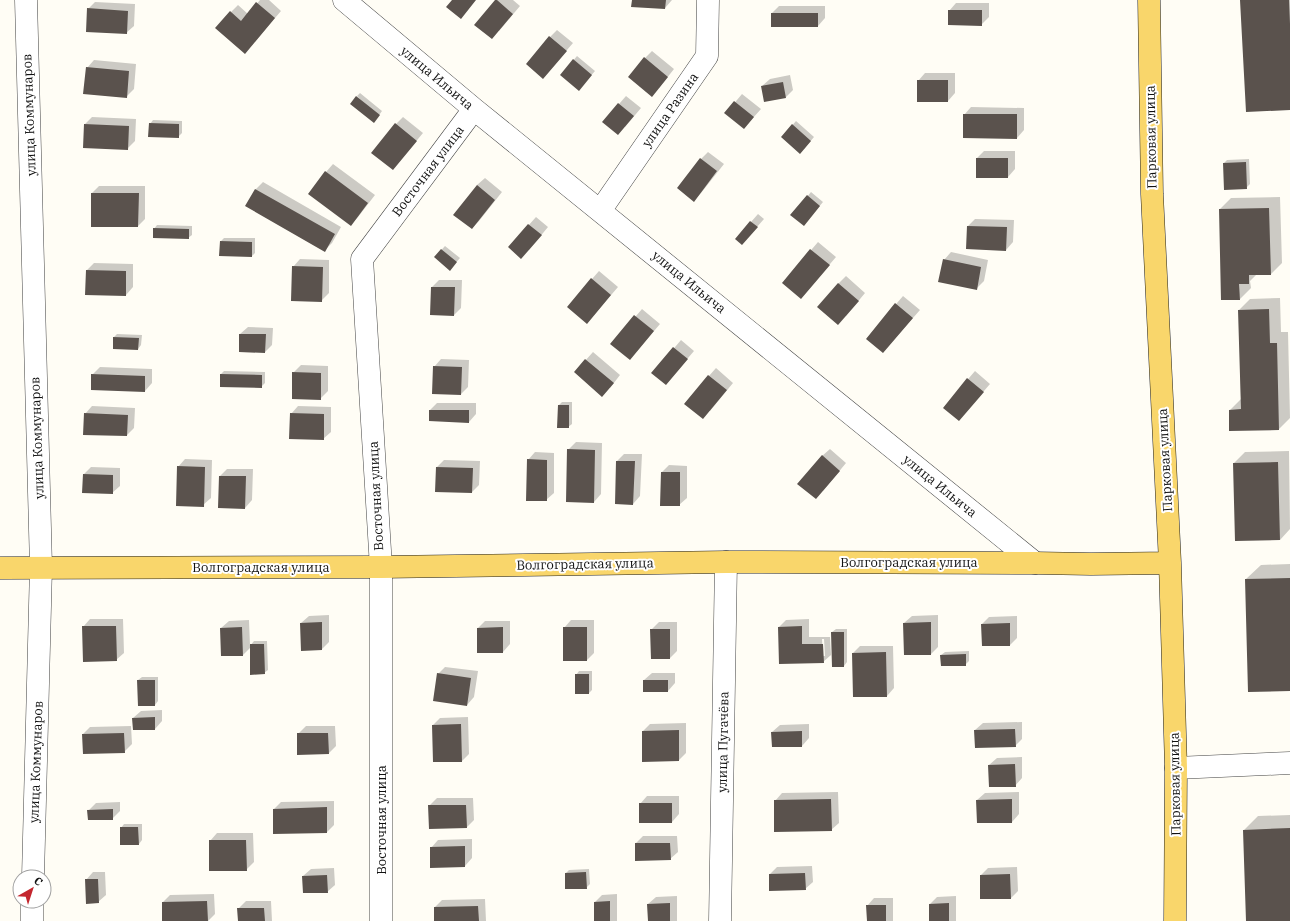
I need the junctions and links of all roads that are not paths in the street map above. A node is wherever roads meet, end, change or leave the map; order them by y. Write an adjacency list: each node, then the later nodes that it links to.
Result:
1 (26, 0): 10 (street, улица Коммунаров)
2 (344, 0): 5 (street, улица Ильича)
3 (708, 0): 6 (street, улица Разина)
4 (1149, 0): 9 (main road, Парковая улица)
5 (474, 109): 6 (street, улица Ильича); 11 (street, Восточная улица)
6 (600, 211): 8 (street, улица Ильича)
7 (726, 562): 8 (main road, Волгоградская улица); 11 (main road, Волгоградская улица); 19 (street, улица Пугачёва)
8 (1035, 563): 9 (main road, Волгоградская улица)
9 (1170, 563): 14 (main road, Парковая улица)
10 (41, 567): 11 (main road, Волгоградская улица); 12 (main road, Волгоградская улица); 15 (street, улица Коммунаров)
11 (381, 567): 18 (street, Восточная улица)
12 (0, 568)
13 (1290, 763): 14 (street)
14 (1176, 768): 20 (main road, Парковая улица)
15 (33, 869)
16 (32, 909): 17 (street)
17 (32, 921)
18 (381, 921)
19 (720, 921)
20 (1175, 921)

